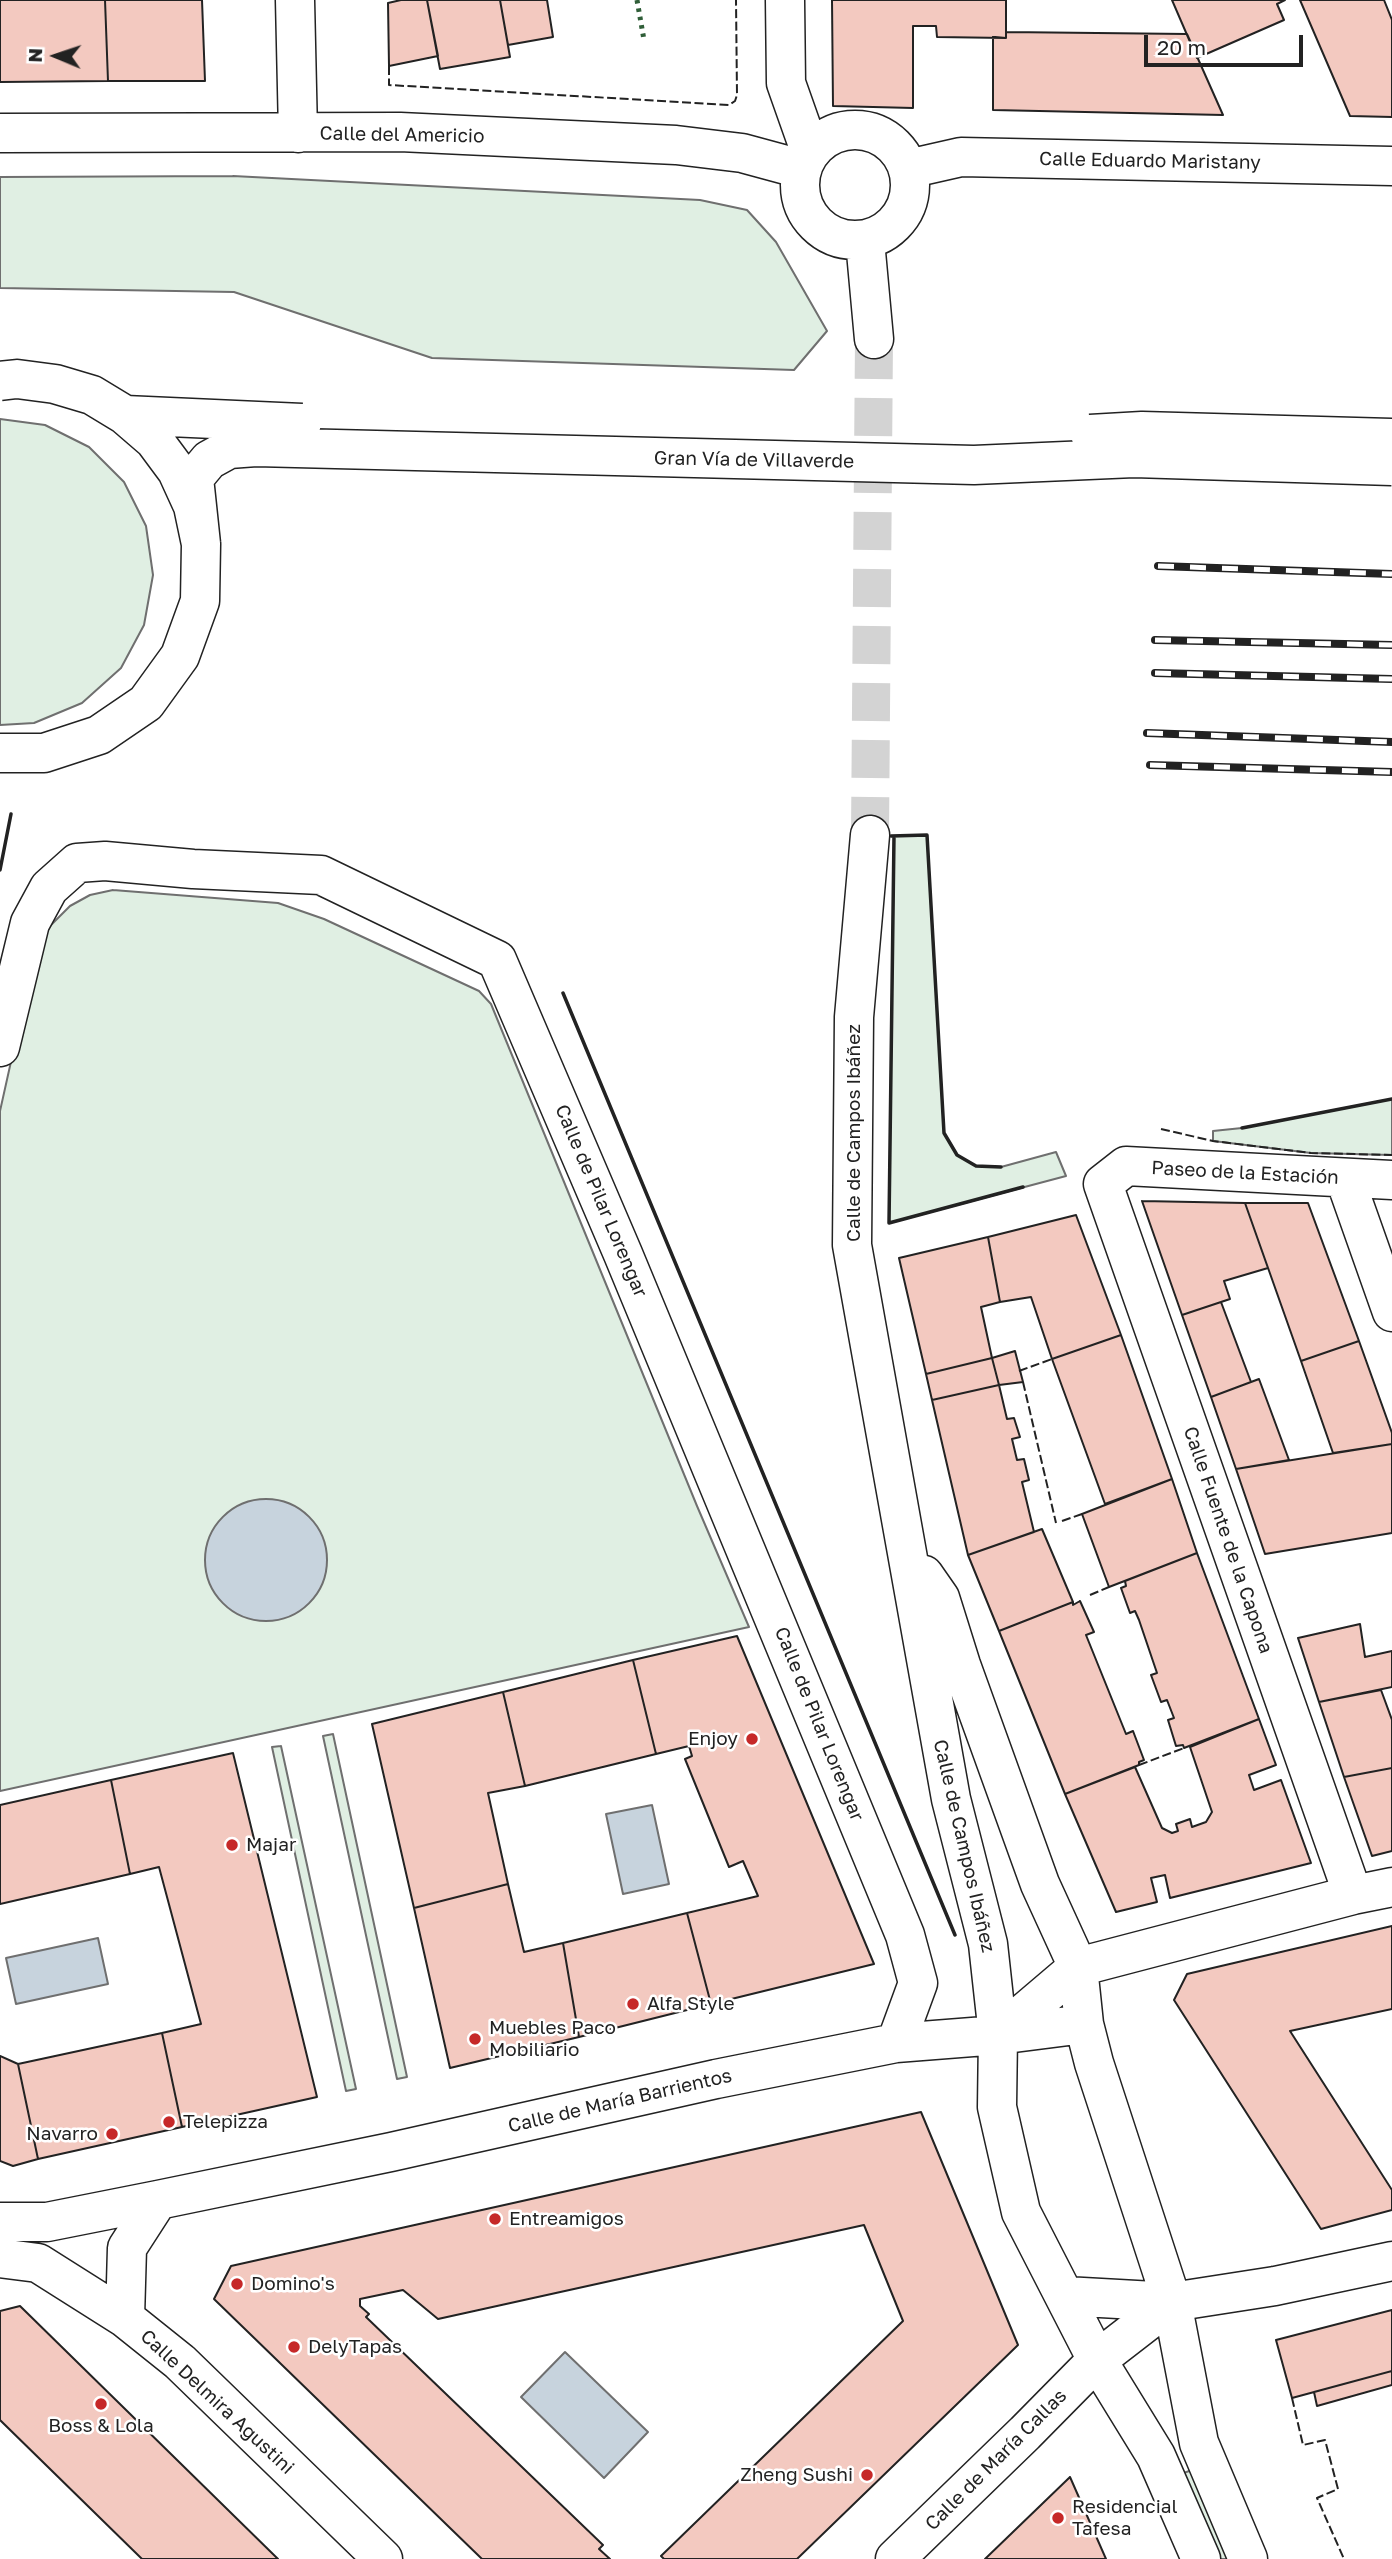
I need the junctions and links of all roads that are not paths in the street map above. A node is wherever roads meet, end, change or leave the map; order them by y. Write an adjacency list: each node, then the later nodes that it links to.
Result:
1 (295, 0): 4 (street)
2 (785, 0): 5 (street)
3 (0, 133): 4 (street, Calle del Americio)
4 (298, 134): 5 (street, Calle del Americio)
5 (805, 160): 7 (street); 8 (street)
6 (1392, 166): 7 (street, Calle Eduardo Maristany)
7 (908, 169): 8 (street)
8 (865, 241): 9 (street)
9 (874, 339)
10 (0, 381): 11 (street, bridge)
11 (125, 415): 12 (street, Gran Vía de Villaverde, bridge); 14 (street, bridge)
12 (1392, 438)
13 (1392, 466): 14 (street, Gran Vía de Villaverde, bridge)
14 (201, 544): 15 (street, bridge)
15 (0, 753)
16 (870, 835): 22 (street, Calle de Campos Ibáñez)
17 (0, 1047): 28 (street, Calle de Pilar Lorengar)
18 (1345, 1179): 19 (street, Paseo de la Estación); 20 (street, Paseo de la Estación); 21 (street)
19 (1392, 1180)
20 (1103, 1184): 24 (street, Calle Fuente de la Capona)
21 (1392, 1312)
22 (908, 1553): 25 (street, Calle de Campos Ibáñez); 27 (street, Calle de Campos Ibáñez)
23 (1392, 1887): 24 (street)
24 (1353, 1895): 25 (street)
25 (1078, 1967): 26 (street); 27 (street)
26 (1084, 2024): 27 (street, Calle de María Barrientos); 36 (street)
27 (998, 2035): 28 (street, Calle de María Barrientos); 35 (street)
28 (896, 2043): 29 (street, Calle de María Barrientos)
29 (158, 2200): 30 (street, Calle de María Barrientos); 37 (street)
30 (0, 2222)
31 (0, 2239): 34 (street, Calle Delmira Agustini)
32 (0, 2258): 34 (street, Calle Delmira Agustini)
33 (1392, 2261): 36 (street)
34 (37, 2263): 37 (street, Calle Delmira Agustini)
35 (1065, 2296): 36 (street); 38 (street)
36 (1172, 2302): 38 (street, Calle de María Callas); 42 (street)
37 (125, 2318): 39 (street, Calle Delmira Agustini)
38 (1097, 2360): 40 (street, Calle de María Callas); 41 (street)
39 (383, 2559)
40 (895, 2559)
41 (1200, 2559)
42 (1248, 2559)

